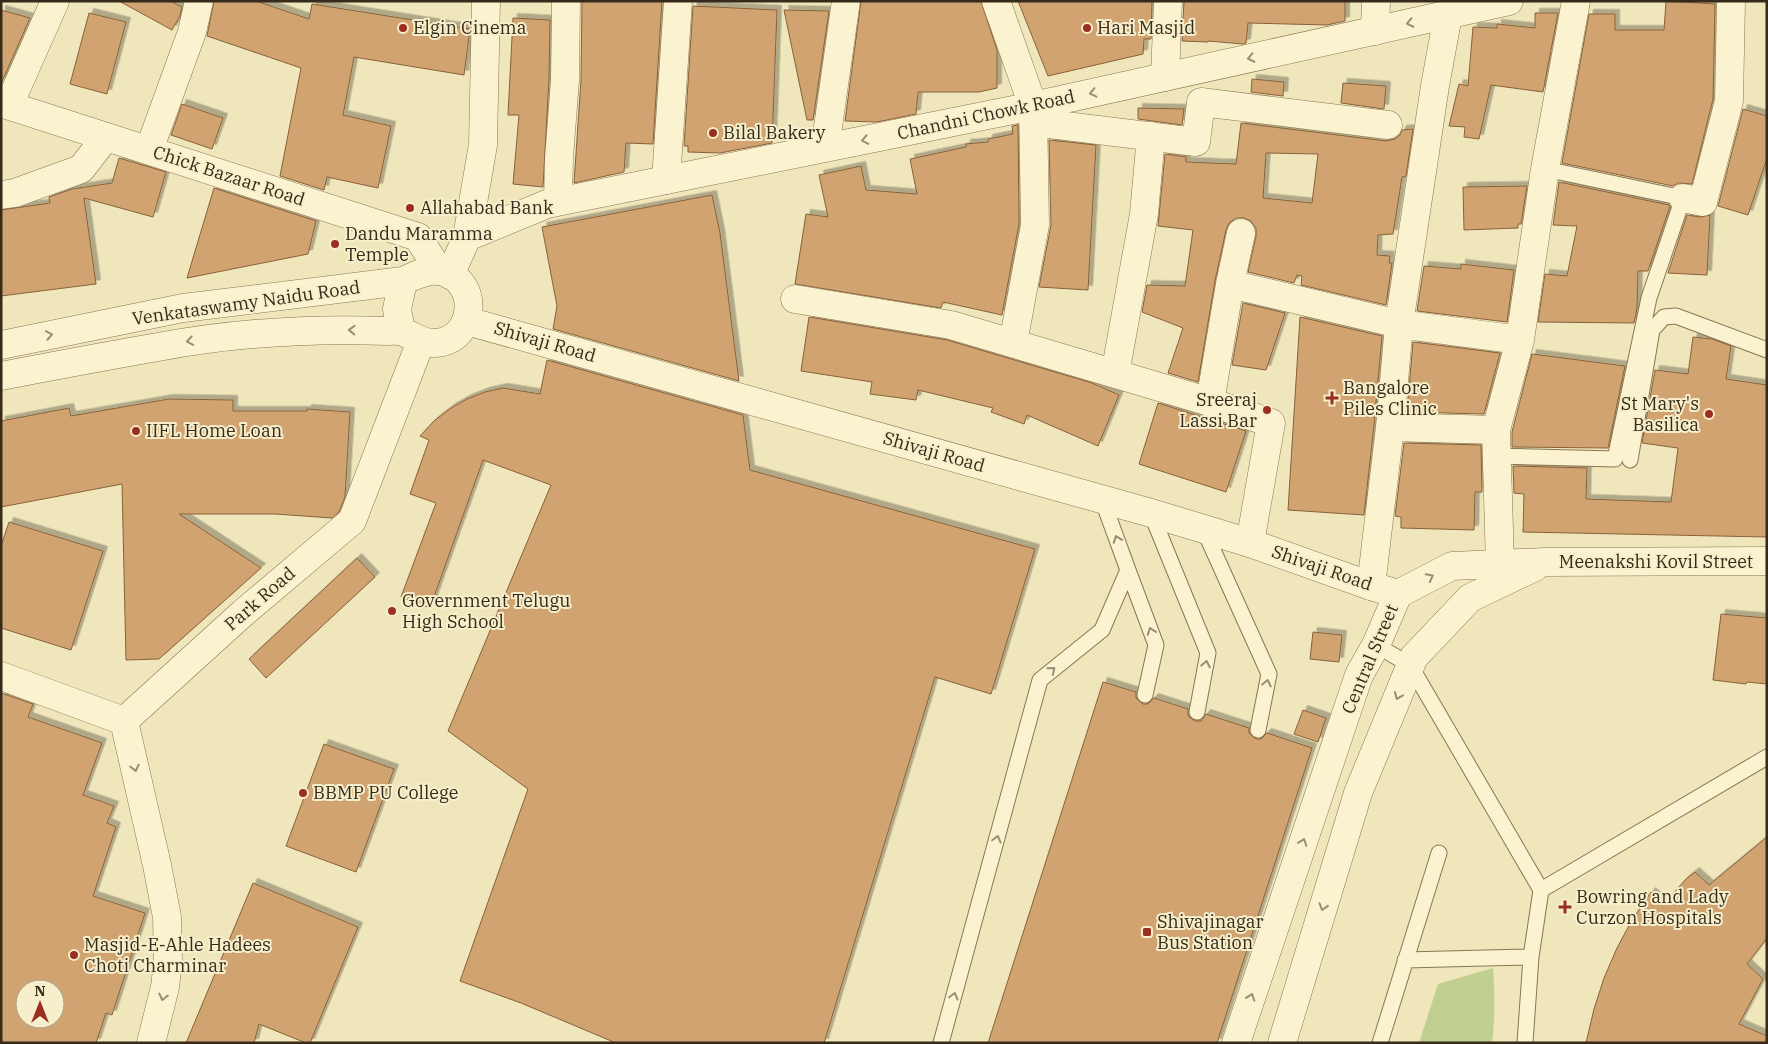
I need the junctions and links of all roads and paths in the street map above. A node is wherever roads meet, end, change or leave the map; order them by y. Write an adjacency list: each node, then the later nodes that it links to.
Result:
1 (56, 1): 16 (street)
2 (199, 1): 22 (street)
3 (486, 1): 29 (street)
4 (566, 1): 27 (street)
5 (678, 1): 24 (street)
6 (846, 1): 21 (street)
7 (996, 1): 17 (street)
8 (1168, 1): 15 (street)
9 (1376, 1): 14 (street)
10 (1509, 1): 13 (street, Chandni Chowk Road)
11 (1576, 1): 23 (street)
12 (1731, 1): 26 (street)
13 (1448, 15): 14 (street, Chandni Chowk Road, one-way to 14); 35 (street)
14 (1375, 31): 15 (street, Chandni Chowk Road, one-way to 15)
15 (1165, 77): 17 (street, Chandni Chowk Road, one-way to 17)
16 (5, 104): 20 (street, Chick Bazaar Road)
17 (1033, 114): 19 (street); 21 (street, Chandni Chowk Road, one-way to 21); 38 (street)
18 (1388, 124): 19 (street)
19 (1151, 136): 41 (street)
20 (106, 137): 22 (street, Chick Bazaar Road); 25 (street)
21 (825, 148): 24 (street, Chandni Chowk Road)
22 (149, 150): 30 (street, Chick Bazaar Road)
23 (1545, 170): 26 (lane); 37 (street)
24 (666, 180): 27 (street, Chandni Chowk Road)
25 (1, 195)
26 (1683, 198): 45 (lane)
27 (558, 202): 29 (street, Chandni Chowk Road)
28 (1241, 233): 32 (street)
29 (467, 237): 30 (street)
30 (445, 273): 31 (street); 34 (street)
31 (403, 281): 36 (street); 39 (street, Venkataswamy Naidu Road, one-way to 31)
32 (1230, 284): 35 (street); 43 (street)
33 (795, 300): 38 (street)
34 (467, 321): 36 (street); 47 (street, Shivaji Road)
35 (1399, 324): 37 (street); 44 (street)
36 (411, 336): 42 (street, Venkataswamy Naidu Road, one-way to 42); 62 (street, Park Road)
37 (1520, 340): 45 (street)
38 (1013, 343): 41 (street)
39 (1, 344)
40 (1767, 350): 46 (lane)
41 (1115, 374): 43 (street)
42 (1, 376)
43 (1210, 402): 50 (street)
44 (1390, 428): 45 (street); 55 (street)
45 (1496, 443): 53 (street)
46 (1630, 460)
47 (1102, 499): 48 (street, Shivaji Road); 54 (lane, one-way to 47)
48 (1151, 513): 49 (street, Shivaji Road); 61 (lane, one-way to 48)
49 (1204, 530): 50 (street, Shivaji Road); 63 (lane, one-way to 49)
50 (1250, 543): 55 (street, Shivaji Road)
51 (1767, 561): 52 (street, Meenakshi Kovil Street)
52 (1545, 562): 53 (street, Central Street); 58 (street)
53 (1500, 564): 56 (street, Central Street, one-way to 53)
54 (1128, 570): 60 (lane, one-way to 54); 70 (lane, one-way to 54)
55 (1371, 586): 56 (street, Shivaji Road)
56 (1398, 594): 57 (street, Central Street)
57 (1376, 645): 58 (lane); 71 (street, Central Street, one-way to 57)
58 (1410, 665): 66 (lane); 72 (street, one-way to 72)
59 (1, 676): 62 (street)
60 (1145, 695)
61 (1197, 712)
62 (124, 721): 69 (street, one-way to 69)
63 (1258, 730)
64 (1767, 757): 66 (lane)
65 (1439, 853): 68 (lane)
66 (1541, 890): 67 (lane)
67 (1531, 957): 68 (lane); 74 (lane)
68 (1405, 960): 73 (lane)
69 (151, 1043)
70 (941, 1043)
71 (1236, 1043)
72 (1282, 1043)
73 (1380, 1043)
74 (1525, 1043)

